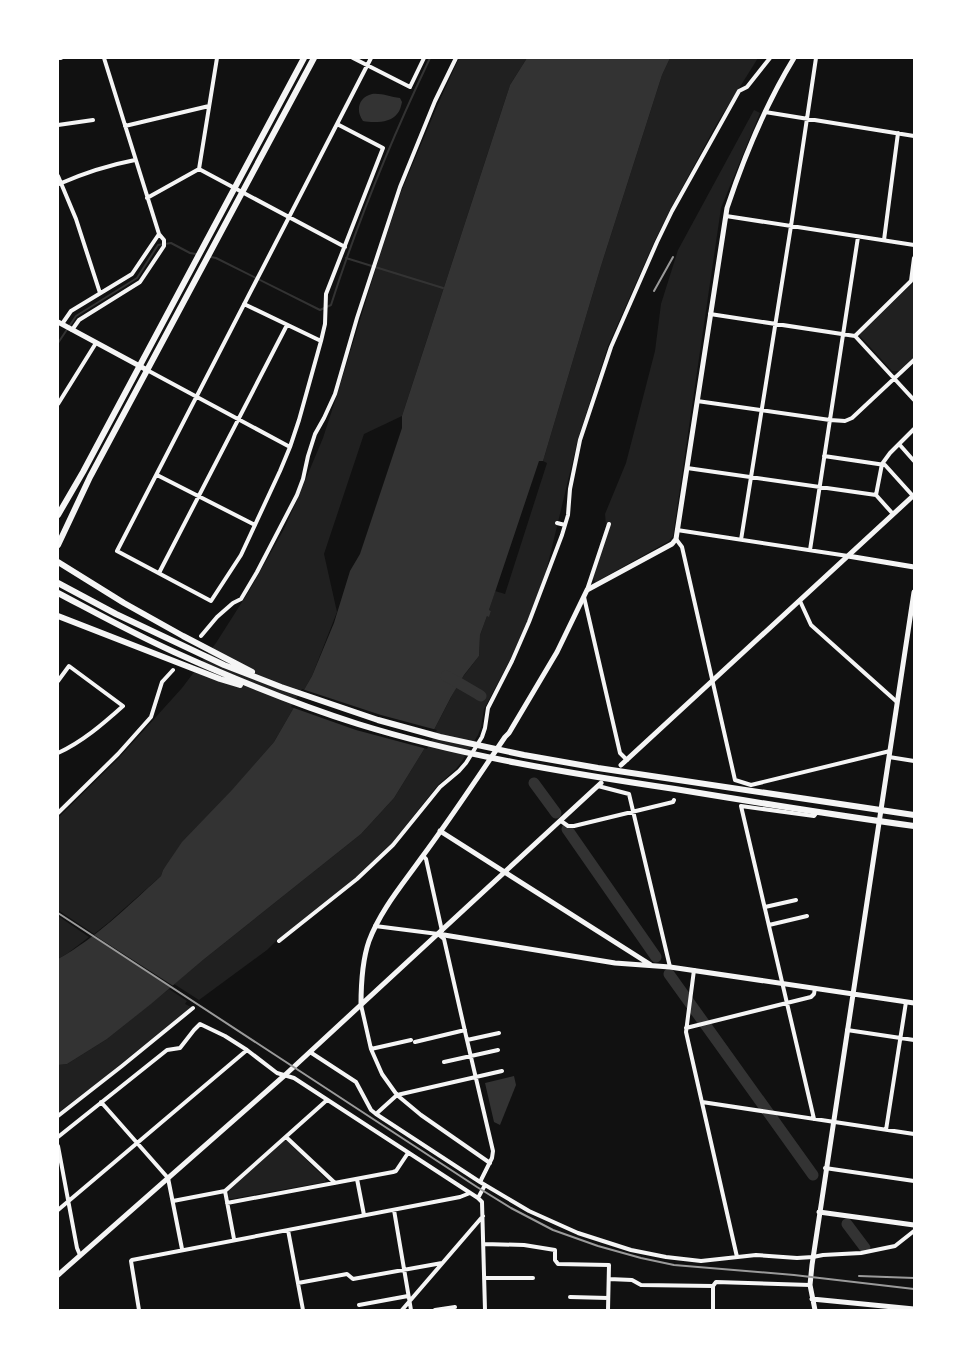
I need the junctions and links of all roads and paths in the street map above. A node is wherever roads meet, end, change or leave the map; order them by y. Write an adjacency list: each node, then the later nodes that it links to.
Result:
1 (58, 58): 2 (street)
2 (61, 58)
3 (104, 58): 21 (street)
4 (217, 58): 15 (street)
5 (304, 58): 28 (main road)
6 (314, 58): 29 (main road)
7 (353, 58): 14 (street)
8 (371, 58): 14 (street)
9 (424, 58): 14 (street)
10 (456, 58): 97 (street)
11 (770, 58): 80 (street)
12 (794, 58): 16 (street)
13 (816, 58): 18 (street)
14 (367, 65): 19 (street)
15 (209, 106): 21 (street); 25 (street)
16 (765, 112): 18 (street); 31 (street)
17 (93, 120): 20 (street)
18 (807, 120): 22 (street); 33 (street)
19 (337, 124): 32 (street); 38 (street)
20 (58, 125)
21 (125, 126): 24 (street)
22 (898, 133): 23 (street); 36 (street)
23 (914, 136)
24 (135, 160): 27 (street); 30 (street)
25 (199, 169): 28 (street); 30 (street)
26 (58, 176): 27 (street)
27 (59, 184): 40 (street)
28 (235, 188): 29 (street); 52 (main road)
29 (243, 192): 32 (street); 53 (main road)
30 (147, 198): 34 (street)
31 (726, 216): 33 (street); 42 (street)
32 (289, 217): 38 (street); 41 (street)
33 (791, 226): 35 (street); 44 (street)
34 (159, 234): 40 (street); 46 (street)
35 (858, 236): 36 (street); 47 (street)
36 (884, 240): 37 (street)
37 (914, 245)
38 (345, 247): 49 (street)
39 (914, 258): 48 (street)
40 (100, 293): 43 (street)
41 (244, 304): 45 (street); 55 (street)
42 (710, 314): 44 (street); 57 (street)
43 (60, 323): 46 (street)
44 (776, 323): 47 (street); 59 (street)
45 (287, 325): 49 (street); 60 (street)
46 (72, 330): 50 (street)
47 (843, 334): 48 (street); 61 (street)
48 (855, 336): 54 (street)
49 (321, 341): 64 (street)
50 (96, 343): 52 (street); 58 (street)
51 (914, 360): 54 (street)
52 (139, 366): 53 (street); 76 (main road)
53 (147, 370): 55 (street); 84 (main road)
54 (895, 379): 56 (street); 61 (street)
55 (196, 397): 60 (street); 69 (street)
56 (914, 400)
57 (697, 401): 59 (street); 68 (street)
58 (58, 404)
59 (762, 410): 61 (street); 70 (street)
60 (238, 419): 64 (street); 73 (street)
61 (830, 420): 65 (street)
62 (914, 429): 63 (street)
63 (899, 444): 66 (street); 67 (street)
64 (290, 447): 79 (street)
65 (824, 456): 67 (street); 71 (street)
66 (914, 461)
67 (882, 464): 72 (street); 74 (street)
68 (686, 468): 70 (street); 81 (street)
69 (157, 475): 73 (street); 89 (street)
70 (751, 477): 71 (street); 83 (street)
71 (819, 488): 72 (street); 85 (street)
72 (876, 495): 75 (street)
73 (199, 496): 79 (street); 89 (street)
74 (914, 496): 75 (street)
75 (893, 514): 86 (street)
76 (58, 515)
77 (557, 523): 80 (street)
78 (609, 524): 91 (street)
79 (255, 525): 89 (street)
80 (565, 525): 128 (street)
81 (677, 530): 82 (street); 83 (street)
82 (676, 539): 91 (street); 100 (street)
83 (741, 540): 85 (street)
84 (58, 545)
85 (810, 550): 86 (street)
86 (848, 556): 88 (street); 95 (street)
87 (58, 562): 101 (main road)
88 (914, 567)
89 (159, 573)
90 (58, 583): 101 (main road)
91 (587, 590): 94 (street)
92 (914, 592): 103 (street)
93 (58, 593): 102 (main road)
94 (584, 597): 106 (street); 119 (street)
95 (800, 601): 100 (street); 103 (street)
96 (58, 616): 102 (main road)
97 (201, 636)
98 (173, 670): 114 (street)
99 (58, 681): 104 (street)
100 (713, 681): 105 (street); 106 (street)
101 (280, 687): 111 (main road)
102 (263, 691): 112 (main road)
103 (898, 702): 105 (street)
104 (58, 754)
105 (889, 754): 107 (street); 111 (street)
106 (627, 760): 108 (street)
107 (914, 761)
108 (621, 765)
109 (600, 785): 113 (street); 116 (street)
110 (674, 800): 113 (street)
111 (880, 810): 115 (main road); 117 (street)
112 (819, 811): 117 (main road); 123 (street)
113 (633, 812): 116 (street); 130 (street)
114 (58, 813)
115 (914, 816)
116 (561, 821): 121 (street)
117 (879, 821): 118 (main road); 134 (street)
118 (914, 826)
119 (440, 831): 120 (street); 121 (street)
120 (423, 856): 126 (street); 127 (street)
121 (505, 872): 127 (street); 129 (street)
122 (796, 900): 123 (street)
123 (765, 907): 125 (street)
124 (806, 916): 125 (street)
125 (769, 925): 132 (street)
126 (375, 926): 127 (street); 138 (street)
127 (440, 933): 129 (street); 138 (street); 141 (street)
128 (280, 941)
129 (653, 966): 130 (street)
130 (670, 967): 131 (street)
131 (694, 970): 132 (street); 140 (street)
132 (783, 983): 133 (street); 137 (street)
133 (815, 988): 134 (street); 137 (street)
134 (853, 994): 135 (street); 142 (street)
135 (906, 1002): 136 (street); 144 (street)
136 (914, 1003)
137 (788, 1004): 140 (street); 162 (street)
138 (361, 1005): 147 (street); 150 (street)
139 (193, 1008): 161 (street)
140 (686, 1028): 159 (street)
141 (465, 1030): 145 (street); 147 (street)
142 (847, 1030): 144 (street); 163 (street)
143 (499, 1033): 145 (street)
144 (900, 1038): 146 (street); 164 (street)
145 (467, 1040): 151 (street)
146 (914, 1040)
147 (371, 1049): 156 (street)
148 (247, 1050): 154 (street); 158 (street); 168 (street)
149 (498, 1050): 151 (street)
150 (310, 1052): 154 (street); 160 (street)
151 (471, 1056): 152 (street); 155 (street)
152 (444, 1062)
153 (502, 1071): 155 (street)
154 (285, 1075): 157 (street); 173 (street)
155 (476, 1077): 156 (street); 171 (street)
156 (397, 1095): 160 (street); 171 (street)
157 (328, 1100): 166 (street); 170 (street)
158 (101, 1102): 167 (street); 168 (street)
159 (702, 1102): 162 (street); 197 (street)
160 (376, 1114): 176 (street)
161 (58, 1116)
162 (814, 1119): 163 (street)
163 (833, 1122): 164 (street); 172 (street)
164 (886, 1130): 165 (street)
165 (914, 1134)
166 (286, 1136): 177 (street); 179 (street)
167 (58, 1137)
168 (138, 1143): 173 (street); 182 (street)
169 (58, 1146): 182 (street)
170 (408, 1153): 174 (street); 180 (street)
171 (490, 1163): 176 (street)
172 (825, 1168): 175 (street); 187 (street)
173 (168, 1178): 183 (street); 196 (street)
174 (357, 1179): 177 (street); 188 (street)
175 (914, 1181)
176 (480, 1182): 178 (street)
177 (335, 1183): 184 (street)
178 (485, 1185): 181 (street); 197 (street)
179 (225, 1190): 183 (street); 184 (street)
180 (470, 1193): 181 (street); 186 (street)
181 (478, 1198): 189 (street)
182 (68, 1201): 185 (street); 196 (street)
183 (173, 1201): 195 (street)
184 (227, 1203): 193 (street)
185 (58, 1210)
186 (394, 1210): 188 (street); 200 (street)
187 (819, 1212): 190 (street); 198 (street)
188 (364, 1215): 191 (street)
189 (483, 1216): 194 (street); 199 (street)
190 (914, 1225)
191 (288, 1230): 193 (street); 205 (street)
192 (914, 1231): 198 (street)
193 (234, 1239): 195 (street)
194 (484, 1244): 202 (street); 204 (street)
195 (182, 1249): 216 (street)
196 (80, 1255): 201 (street)
197 (737, 1258): 198 (street)
198 (813, 1258): 206 (street)
199 (442, 1263): 200 (street); 212 (street)
200 (404, 1270): 205 (street); 208 (street)
201 (58, 1275)
202 (484, 1278): 203 (street); 221 (street)
203 (533, 1278)
204 (609, 1279): 207 (street); 210 (street)
205 (298, 1283): 217 (street)
206 (810, 1285): 207 (street); 211 (street)
207 (713, 1286): 223 (street)
208 (408, 1296): 212 (street); 213 (street)
209 (570, 1297): 210 (street)
210 (608, 1298): 222 (street)
211 (812, 1299): 215 (street); 224 (street)
212 (409, 1302): 218 (street); 219 (street)
213 (359, 1305)
214 (455, 1307): 220 (street)
215 (914, 1309)
216 (139, 1310)
217 (303, 1310)
218 (402, 1310)
219 (411, 1310)
220 (435, 1310)
221 (485, 1310)
222 (608, 1310)
223 (713, 1310)
224 (815, 1310)

